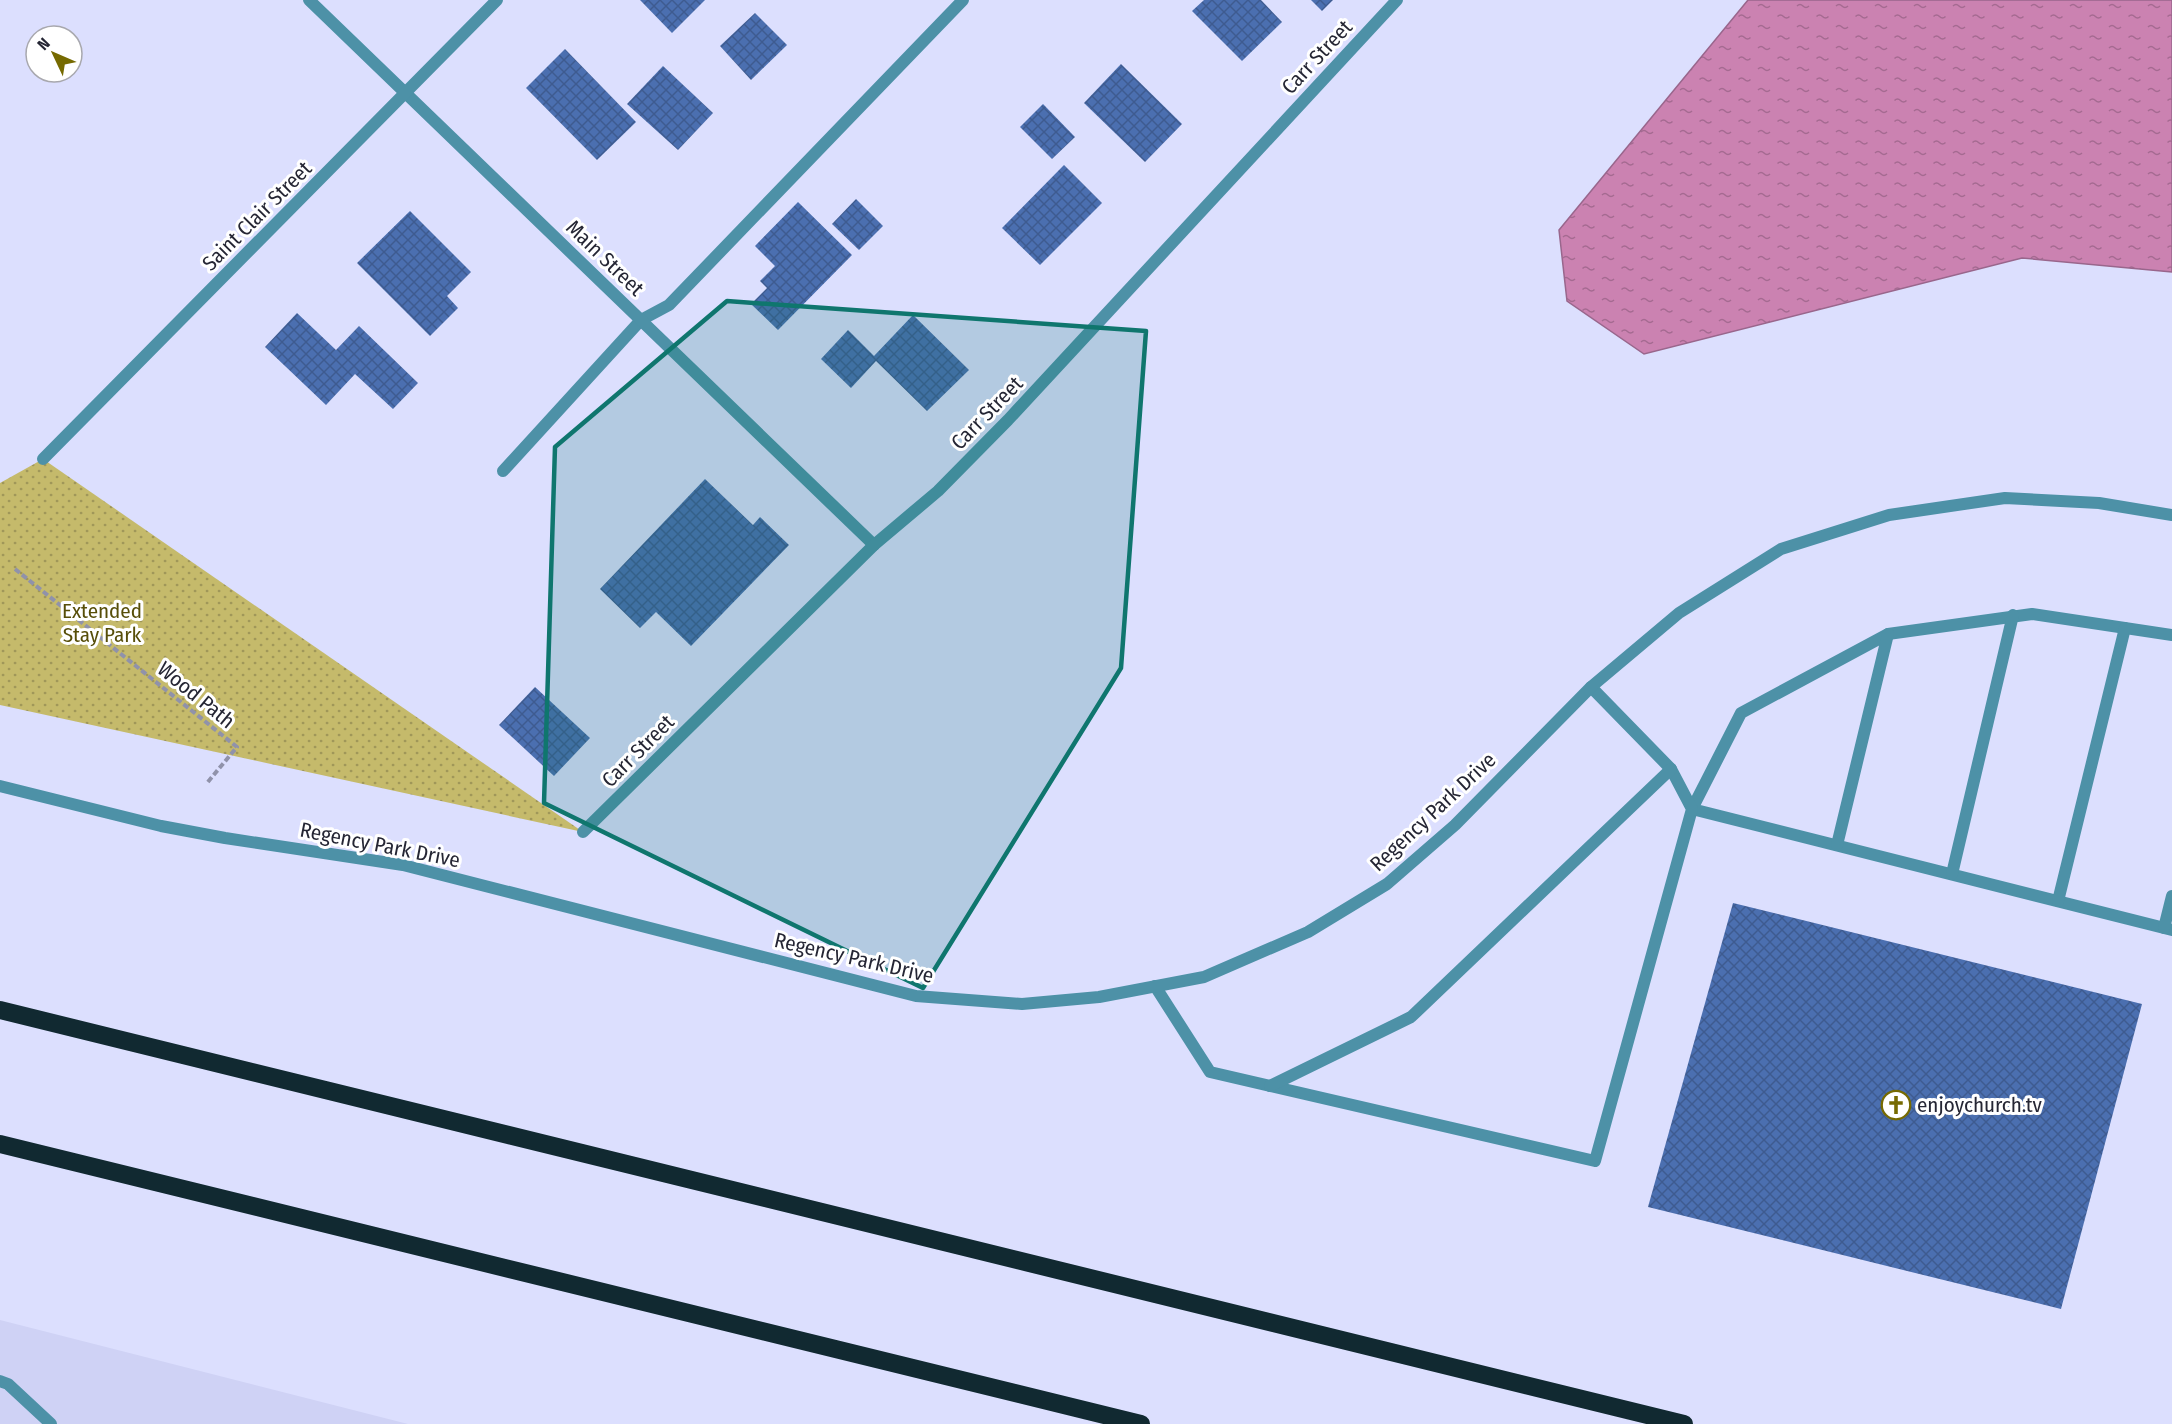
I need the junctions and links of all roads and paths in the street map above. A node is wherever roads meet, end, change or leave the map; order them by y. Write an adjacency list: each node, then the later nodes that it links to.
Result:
1 (309, 0): 5 (street, Main Street)
2 (497, 0): 5 (street, Saint Clair Street)
3 (963, 0): 6 (street)
4 (1397, 0): 10 (street, Carr Street)
5 (406, 94): 6 (street, Main Street); 7 (street, Saint Clair Street)
6 (641, 320): 8 (street); 10 (street, Main Street)
7 (43, 459)
8 (503, 471)
9 (2172, 515): 16 (street, Regency Park Drive)
10 (874, 545): 21 (street, Carr Street)
11 (15, 569): 18 (path, Wood Path)
12 (2013, 615): 13 (street); 14 (street); 23 (street)
13 (2125, 628): 15 (street); 25 (street)
14 (1888, 634): 20 (street); 22 (street)
15 (2172, 635)
16 (1591, 687): 17 (street); 27 (street, Regency Park Drive)
17 (1671, 769): 20 (street); 29 (street)
18 (207, 783)
19 (0, 786): 27 (street, Regency Park Drive)
20 (1692, 808): 22 (street); 29 (street)
21 (583, 832)
22 (1837, 845): 23 (street)
23 (1952, 874): 25 (street)
24 (2172, 896): 26 (street)
25 (2058, 901): 26 (street)
26 (2168, 929)
27 (1155, 986): 29 (street)
28 (0, 1010): 34 (highway)
29 (1270, 1086)
30 (0, 1144): 33 (highway)
31 (0, 1381): 32 (street)
32 (51, 1424)
33 (1141, 1424)
34 (1684, 1424)

